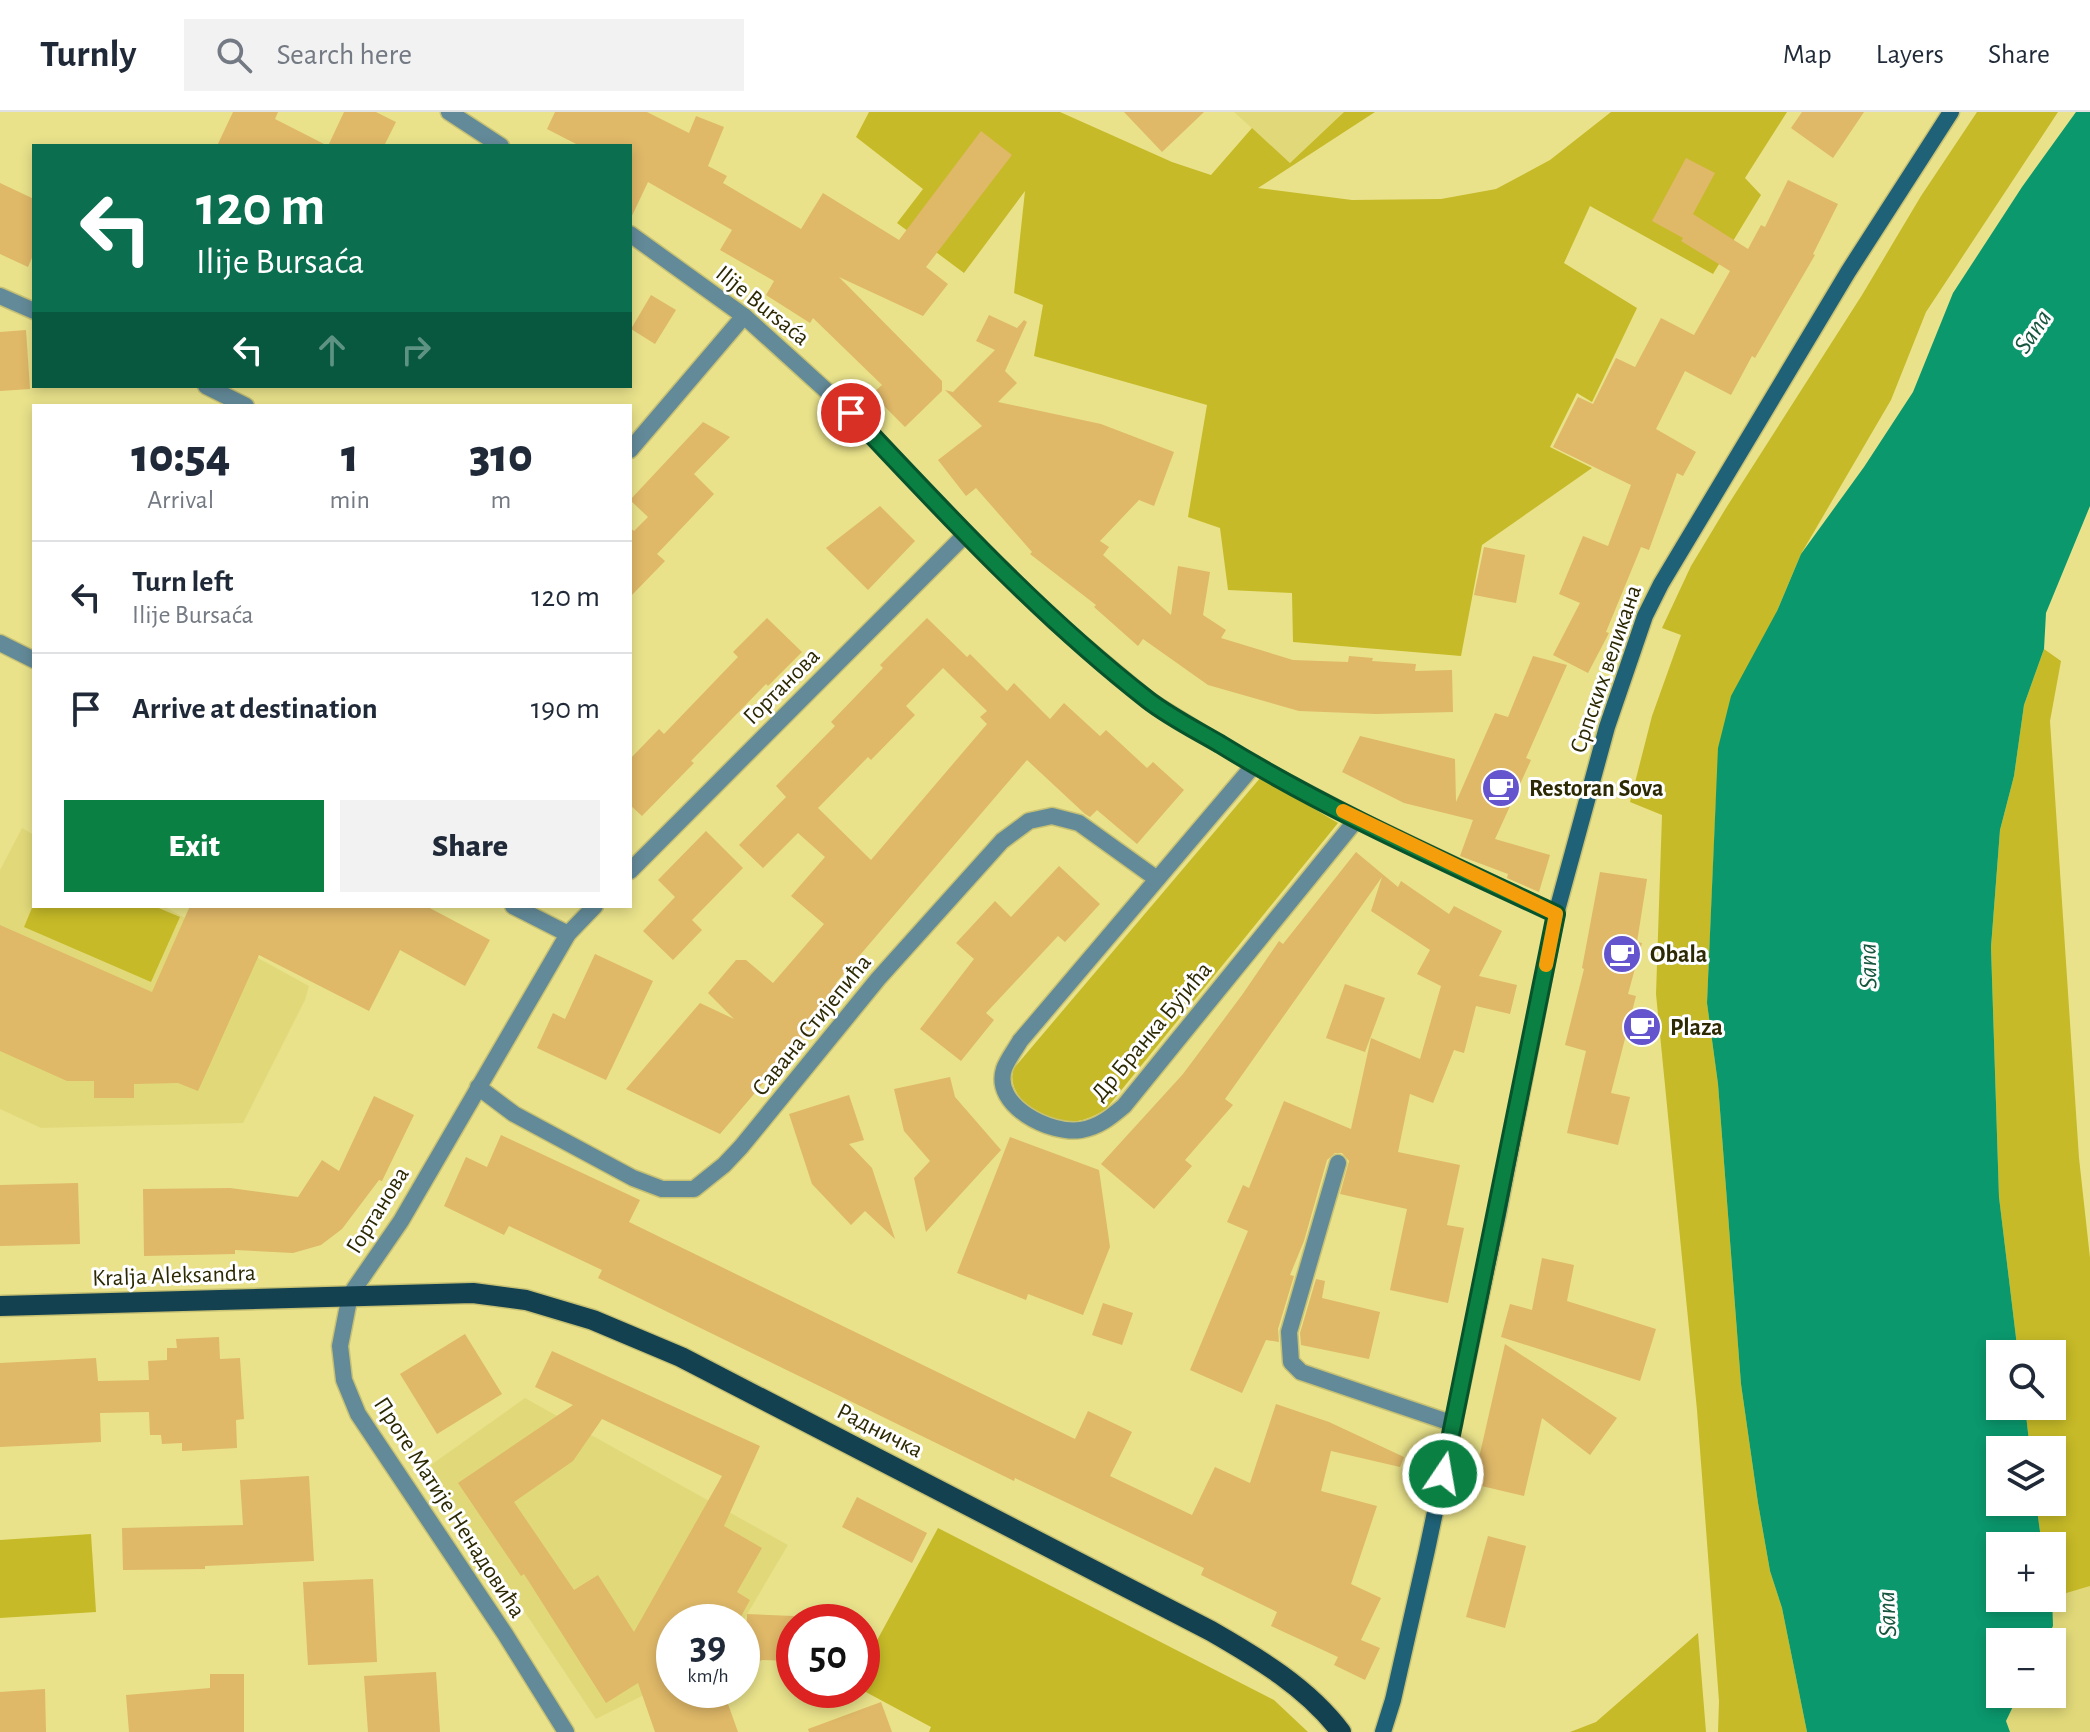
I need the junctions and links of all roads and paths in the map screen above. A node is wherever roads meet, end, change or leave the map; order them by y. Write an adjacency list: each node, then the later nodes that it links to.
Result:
1 (449, 112): 3 (street)
2 (1951, 112): 20 (main road, Српских великана)
3 (498, 144)
4 (632, 235): 7 (street, Ilije Bursaća)
5 (0, 296): 6 (street)
6 (32, 310)
7 (744, 316): 10 (street); 11 (street, Ilije Bursaća)
8 (210, 388): 9 (street)
9 (242, 404)
10 (632, 448)
11 (966, 534): 14 (street, Ilije Bursaća); 16 (street, Гортанова)
12 (0, 643): 13 (street)
13 (32, 659)
14 (1254, 765): 15 (street, Ilije Bursaća); 17 (street, Др Бранка Бујића)
15 (1357, 819): 17 (street, Др Бранка Бујића); 20 (street, Ilije Bursaća)
16 (632, 869)
17 (1157, 879): 22 (street, Савана Стијепића)
18 (517, 908): 21 (street)
19 (593, 908): 21 (street, Гортанова)
20 (1556, 914): 26 (main road, Српских великана)
21 (568, 934): 22 (street, Гортанова)
22 (478, 1087): 24 (street, Гортанова)
23 (1338, 1163): 26 (street)
24 (350, 1295): 25 (main road, Kralja Aleksandra); 27 (street, Проте Матије Ненадовића); 28 (main road, Радничка)
25 (0, 1306)
26 (1454, 1424): 29 (main road, Српских великана)
27 (566, 1732)
28 (1341, 1732)
29 (1383, 1732)

